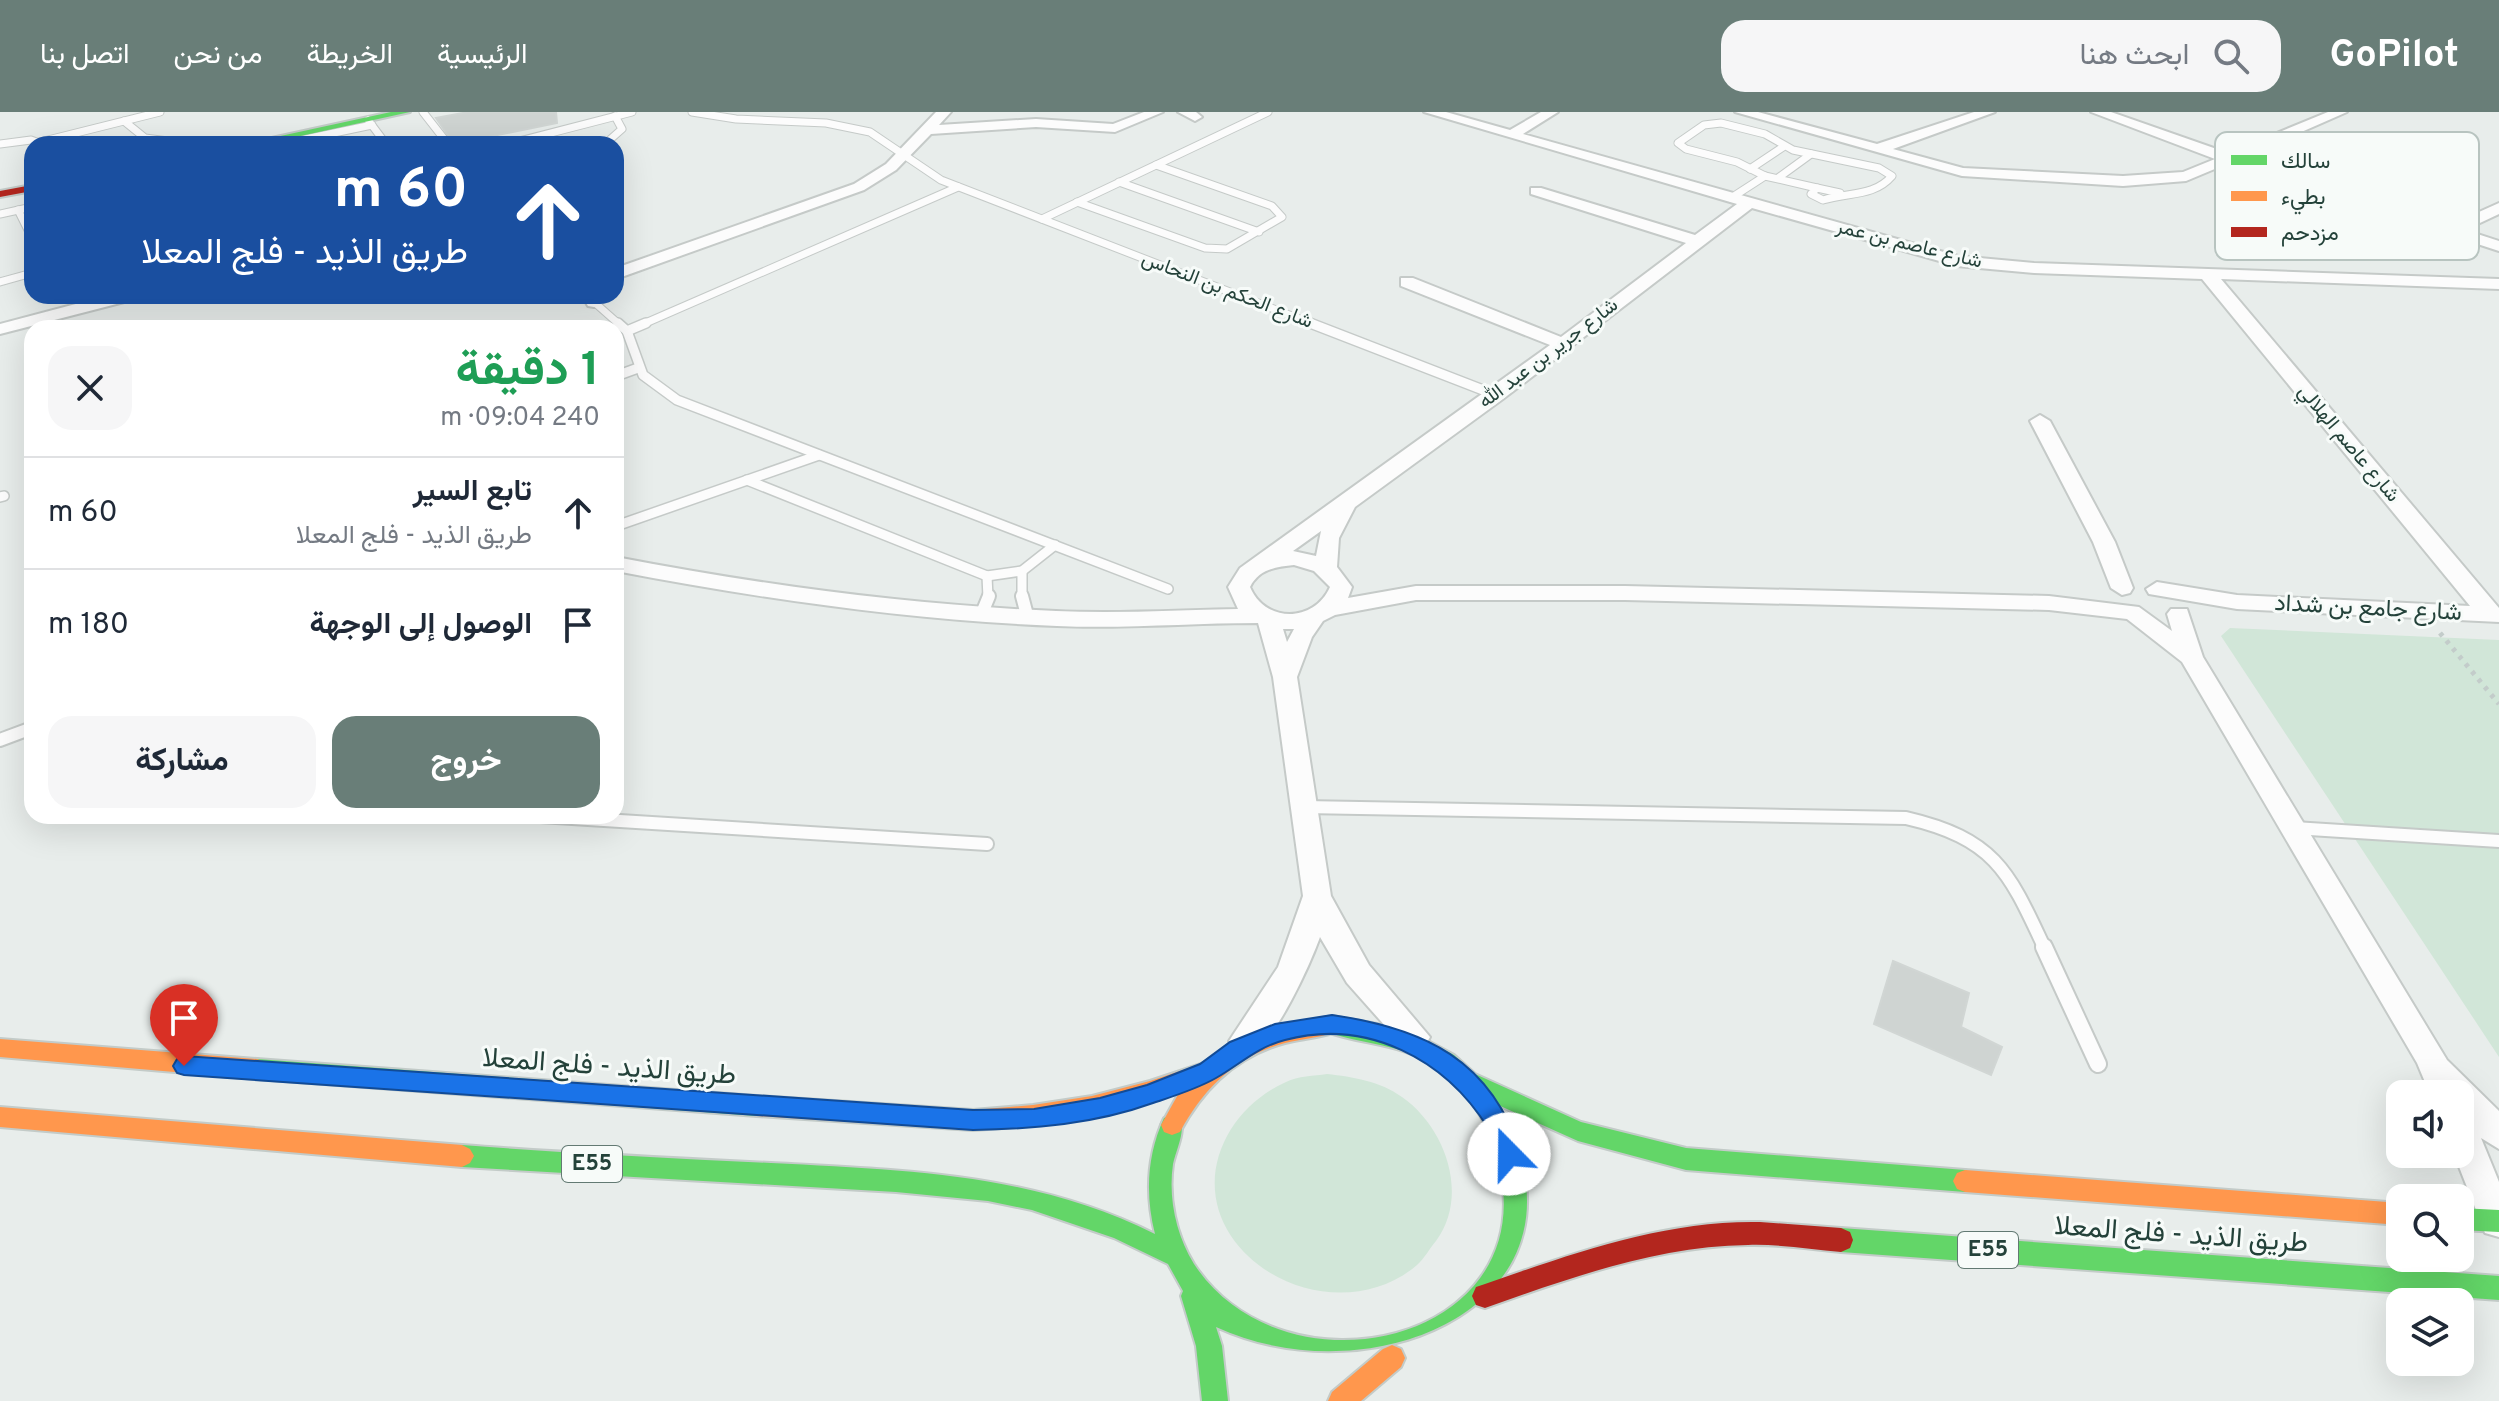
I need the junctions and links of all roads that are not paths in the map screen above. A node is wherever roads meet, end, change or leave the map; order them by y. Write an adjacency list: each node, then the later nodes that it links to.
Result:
1 (160, 112): 16 (lane)
2 (405, 112): 17 (main road)
3 (423, 112): 26 (lane)
4 (632, 112): 15 (lane)
5 (692, 112): 33 (lane, شارع الحكم بن النحاس)
6 (944, 112): 18 (street)
7 (1156, 112): 18 (street)
8 (1268, 112): 37 (lane)
9 (1431, 112): 20 (street, شارع عاصم بن عمر)
10 (1551, 112): 20 (street)
11 (1742, 112): 32 (street)
12 (1988, 112): 32 (street)
13 (2098, 112): 35 (street)
14 (2340, 112): 19 (street)
15 (615, 116): 27 (lane); 28 (lane)
16 (124, 121): 21 (lane); 22 (lane)
17 (370, 122): 23 (main road); 24 (lane); 25 (lane)
18 (925, 130): 33 (street)
19 (2291, 132)
20 (1511, 135): 46 (street, شارع عاصم بن عمر)
21 (67, 136)
22 (143, 136)
23 (295, 136)
24 (315, 136)
25 (380, 136)
26 (442, 136)
27 (539, 136)
28 (614, 136)
29 (24, 140): 30 (lane)
30 (0, 144)
31 (1783, 147): 34 (lane); 38 (lane); 38 (lane)
32 (1877, 149): 36 (street)
33 (903, 154): 42 (lane, شارع الحكم بن النحاس); 59 (street)
34 (1811, 154): 40 (lane); 40 (lane)
35 (2215, 154)
36 (2215, 163)
37 (1156, 165): 41 (lane); 55 (lane)
38 (1750, 169): 39 (lane)
39 (1765, 176): 40 (lane); 46 (lane)
40 (1778, 178)
41 (1119, 182): 47 (lane); 55 (lane)
42 (958, 187): 53 (lane, شارع الحكم بن النحاس); 72 (lane)
43 (24, 190): 45 (main road)
44 (1536, 191): 57 (street)
45 (0, 194)
46 (1740, 200): 57 (street, شارع جرير بن عبد الله); 60 (street, شارع عاصم بن عمر)
47 (1077, 202): 53 (lane); 55 (lane)
48 (2499, 208): 52 (street)
49 (24, 209): 50 (lane)
50 (18, 210): 51 (lane); 54 (lane)
51 (0, 214)
52 (2479, 217)
53 (1042, 219): 76 (lane, شارع الحكم بن النحاس)
54 (24, 222)
55 (1259, 232)
56 (2479, 240): 58 (street)
57 (1697, 241): 73 (street, شارع جرير بن عبد الله)
58 (2499, 246)
59 (624, 271)
60 (2207, 274): 64 (street, شارع عاصم بن عمر); 100 (street, شارع عاصم الهلالي)
61 (24, 275): 62 (lane)
62 (0, 282)
63 (1407, 282): 73 (street)
64 (2496, 287)
65 (95, 304): 67 (street)
66 (597, 304): 68 (lane)
67 (34, 320)
68 (615, 320)
69 (24, 323): 71 (street)
70 (624, 328): 72 (lane)
71 (0, 329)
72 (627, 331): 74 (lane)
73 (1563, 344): 76 (street, شارع جرير بن عبد الله)
74 (638, 368): 75 (lane); 78 (lane)
75 (624, 373)
76 (1496, 395): 80 (street, شارع جرير بن عبد الله)
77 (2040, 421): 82 (street)
78 (819, 455): 79 (lane); 83 (lane)
79 (747, 480): 81 (lane); 88 (lane)
80 (1348, 504): 84 (street, شارع جرير بن عبد الله); 87 (street, شارع جرير بن عبد الله)
81 (624, 523)
82 (2104, 542): 90 (street); 92 (street)
83 (1055, 545): 86 (lane); 91 (lane)
84 (1261, 564): 87 (street); 89 (street)
85 (624, 565): 97 (street)
86 (1022, 571): 88 (lane); 101 (lane)
87 (1331, 572): 93 (street); 98 (street)
88 (987, 576): 97 (lane)
89 (1239, 587): 102 (street); 103 (street)
90 (2154, 588): 92 (street); 94 (street); 96 (street)
91 (1168, 589)
92 (2120, 590): 95 (street); 99 (street)
93 (1416, 593): 95 (street); 98 (street)
94 (2237, 602): 96 (street); 100 (street, شارع جامع بن شداد)
95 (2049, 603): 99 (street)
96 (2179, 612): 99 (street); 104 (street)
97 (982, 613): 101 (street)
98 (1323, 613): 103 (street); 105 (street)
99 (2134, 614): 104 (street)
100 (2494, 614)
101 (1027, 615): 102 (street)
102 (1176, 617): 103 (street)
103 (1264, 617): 105 (street)
104 (2191, 657): 110 (street)
105 (1285, 677): 108 (street)
106 (24, 731): 107 (lane)
107 (0, 740)
108 (1304, 807): 113 (street); 118 (lane)
109 (624, 821): 112 (lane)
110 (2294, 828): 111 (lane); 117 (street)
111 (2499, 841)
112 (987, 844)
113 (1317, 896): 115 (street); 116 (street)
114 (0, 1048): 119 (main road, طريق الذيد - فلج المعلا)
115 (1238, 1049): 116 (main road); 119 (main road)
116 (1428, 1050): 120 (main road)
117 (2430, 1057): 121 (street); 123 (street)
118 (2098, 1064)
119 (1208, 1071): 128 (main road)
120 (1466, 1079): 125 (main road, طريق الذيد - فلج المعلا); 131 (main road)
121 (2440, 1080)
122 (0, 1117): 128 (main road, E55)
123 (2499, 1134)
124 (2474, 1161): 127 (street)
125 (2386, 1213)
126 (2474, 1220): 127 (main road)
127 (2498, 1221)
128 (1171, 1254): 129 (main road)
129 (1192, 1287): 132 (main road); 133 (main road)
130 (2499, 1288): 131 (main road, طريق الذيد - فلج المعلا / E55)
131 (1485, 1296): 132 (main road)
132 (1399, 1353): 134 (main road)
133 (1215, 1401)
134 (1341, 1401)

